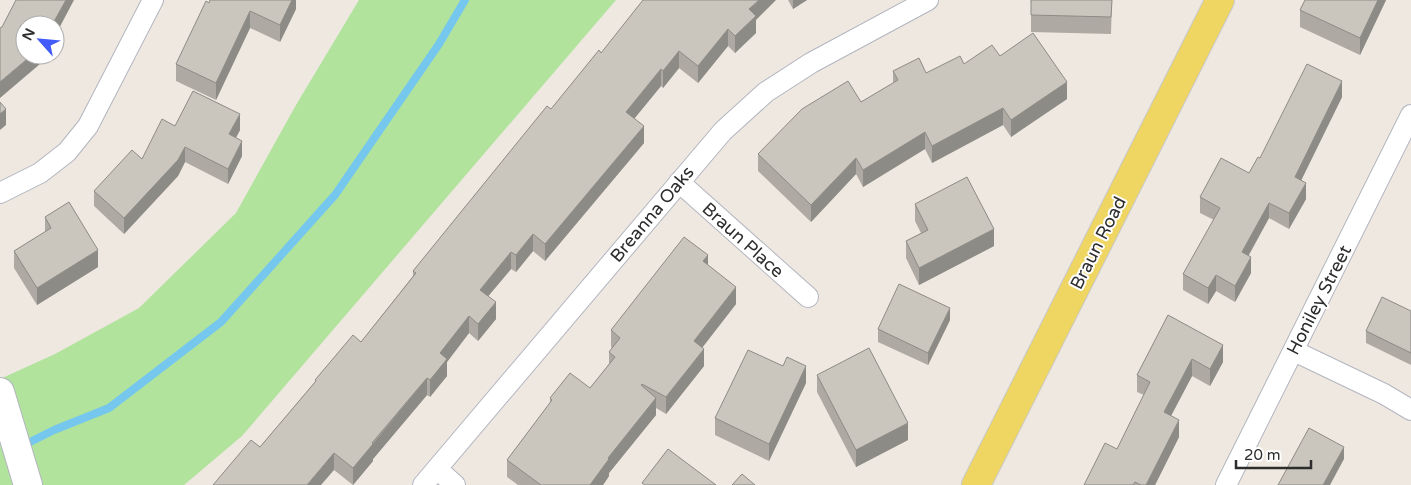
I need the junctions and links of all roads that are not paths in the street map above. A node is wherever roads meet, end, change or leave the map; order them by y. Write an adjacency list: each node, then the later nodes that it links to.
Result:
1 (152, 0): 6 (street)
2 (928, 0): 5 (street, Breanna Oaks)
3 (1220, 0): 15 (main road, Braun Road)
4 (1411, 116): 8 (street, Honiley Street)
5 (679, 182): 7 (street, Braun Place); 11 (street, Breanna Oaks)
6 (0, 194)
7 (808, 297)
8 (1294, 351): 10 (street); 16 (street, Honiley Street)
9 (0, 392): 12 (main road)
10 (1411, 410)
11 (437, 469): 13 (street, Breanna Oaks); 14 (street)
12 (28, 485)
13 (423, 485)
14 (455, 485)
15 (976, 485)
16 (1226, 485)

